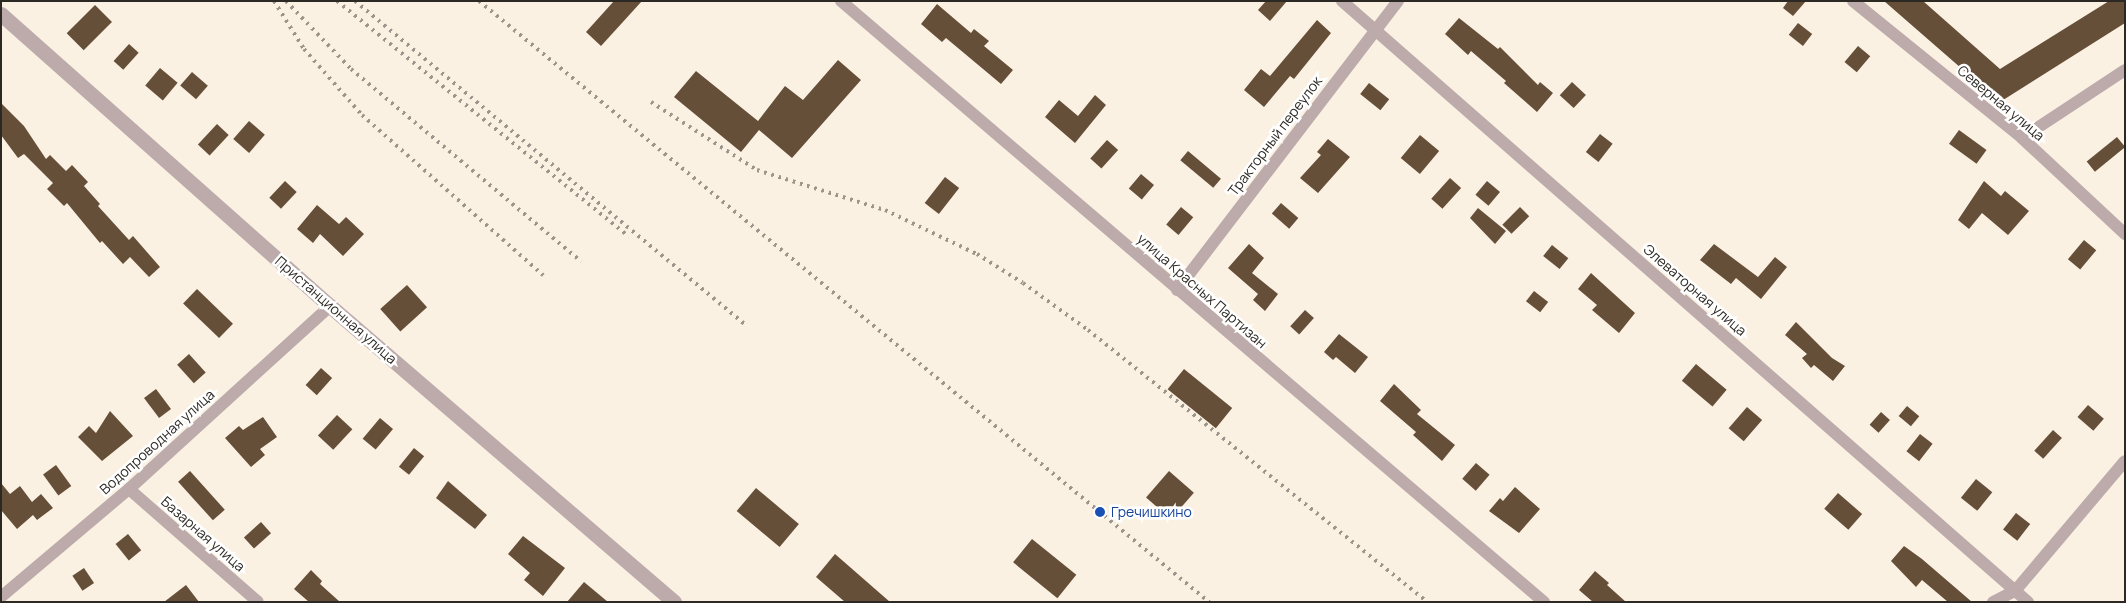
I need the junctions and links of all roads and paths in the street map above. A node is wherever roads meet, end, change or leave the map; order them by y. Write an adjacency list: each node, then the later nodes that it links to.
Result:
1 (841, 1): 10 (street, улица Красных Партизан)
2 (1342, 1): 6 (street, Элеваторная улица)
3 (1398, 1): 6 (street, Тракторный переулок)
4 (1853, 1): 8 (street, Северная улица)
5 (1, 14): 11 (street, Пристанционная улица)
6 (1375, 30): 10 (street, Тракторный переулок); 14 (street, Элеваторная улица)
7 (2125, 70): 8 (street)
8 (2022, 138): 9 (street, Северная улица)
9 (2125, 234)
10 (1177, 290): 18 (street, улица Красных Партизан)
11 (330, 306): 13 (street, Водопроводная улица); 17 (street, Пристанционная улица)
12 (2125, 461): 14 (street)
13 (129, 489): 15 (street, Водопроводная улица); 16 (street, Базарная улица)
14 (2015, 591): 19 (street); 20 (street, Элеваторная улица)
15 (1, 597)
16 (258, 602)
17 (674, 602)
18 (1544, 602)
19 (1993, 602)
20 (2028, 602)

